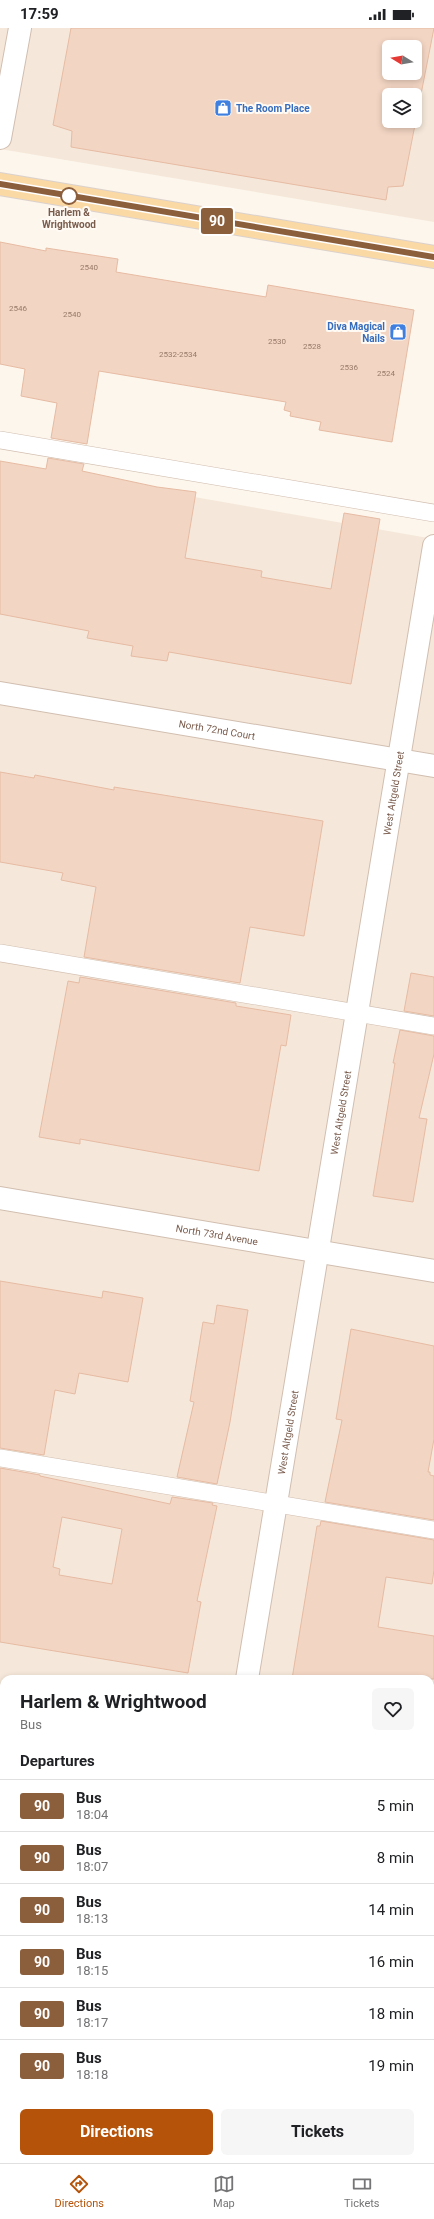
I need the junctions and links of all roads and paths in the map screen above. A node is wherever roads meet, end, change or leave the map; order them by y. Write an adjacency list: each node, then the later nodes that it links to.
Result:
1 (20, 28): 2 (street)
2 (0, 138)
3 (0, 184): 4 (main road)
4 (434, 257)
5 (0, 440): 6 (lane)
6 (434, 513)
7 (434, 546): 9 (street, West Altgeld Street)
8 (0, 693): 9 (street, North 72nd Court)
9 (398, 760): 10 (street, North 72nd Court); 12 (street, West Altgeld Street)
10 (434, 766)
11 (0, 953): 12 (lane)
12 (357, 1014): 13 (lane); 15 (street, West Altgeld Street)
13 (434, 1026)
14 (0, 1198): 15 (street, North 73rd Avenue)
15 (318, 1251): 16 (street, North 73rd Avenue); 18 (street, West Altgeld Street)
16 (434, 1271)
17 (0, 1458): 18 (lane)
18 (276, 1504): 19 (lane); 20 (street, West Altgeld Street)
19 (434, 1530)
20 (248, 1675)

